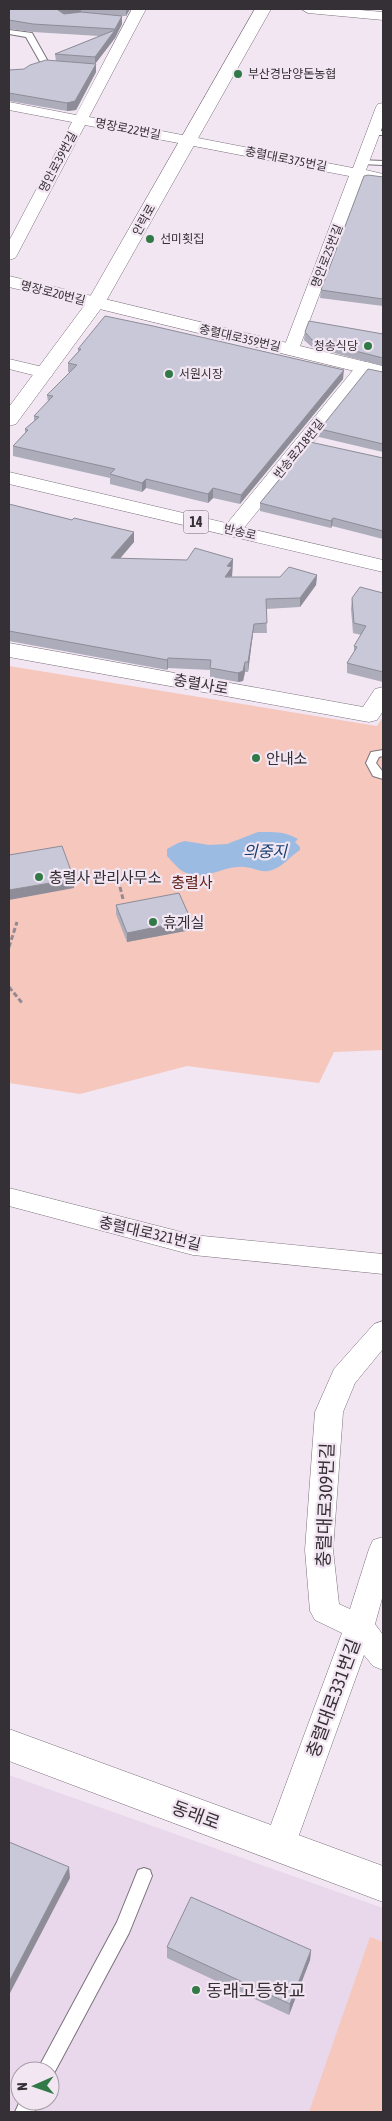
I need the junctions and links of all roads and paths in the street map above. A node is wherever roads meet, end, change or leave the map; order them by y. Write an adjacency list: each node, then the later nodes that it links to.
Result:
1 (263, 9): 11 (main road, 안락로)
2 (308, 9): 4 (street)
3 (132, 16): 9 (street, 명안로39번길)
4 (383, 16)
5 (9, 32): 6 (lane)
6 (54, 66)
7 (9, 106): 9 (street, 명장로22번길)
8 (383, 107): 10 (street, 명안로25번길)
9 (80, 120): 11 (street, 명장로22번길); 15 (street, 명안로39번길)
10 (378, 133): 13 (street, 명안로25번길)
11 (188, 141): 13 (street, 충렬대로375번길); 17 (main road, 안락로)
12 (383, 163): 13 (lane)
13 (360, 168): 14 (street, 충렬대로375번길); 18 (street, 명안로25번길)
14 (383, 178)
15 (9, 255)
16 (9, 282): 17 (main road, 명장로20번길)
17 (96, 303): 18 (main road, 충렬대로359번길); 21 (main road, 안락로)
18 (291, 350): 20 (main road, 충렬대로359번길)
19 (9, 364): 21 (street)
20 (374, 370): 23 (street, 반송로218번길)
21 (45, 373): 22 (main road, 안락로)
22 (10, 417)
23 (305, 441): 24 (street); 26 (street, 반송로218번길)
24 (322, 445)
25 (9, 478): 26 (main road, 반송로 / 14)
26 (232, 530): 27 (main road, 반송로 / 14)
27 (383, 566)
28 (9, 650): 29 (main road, 충렬사로)
29 (383, 694)
30 (383, 753): 31 (lane)
31 (383, 776)
32 (120, 887): 33 (path)
33 (124, 899)
34 (17, 922): 35 (path)
35 (9, 947)
36 (9, 987): 37 (path)
37 (23, 1004)
38 (9, 1198): 39 (street, 충렬대로321번길)
39 (383, 1264)
40 (383, 1331): 42 (street, 충렬대로309번길)
41 (383, 1549): 42 (street, 충렬대로331번길)
42 (359, 1627): 43 (street, 충렬대로309번길); 45 (street, 충렬대로331번길)
43 (383, 1657)
44 (9, 1745): 45 (main road, 동래로)
45 (279, 1846): 47 (main road, 동래로)
46 (144, 1876): 48 (lane)
47 (383, 1884)
48 (51, 2061)

